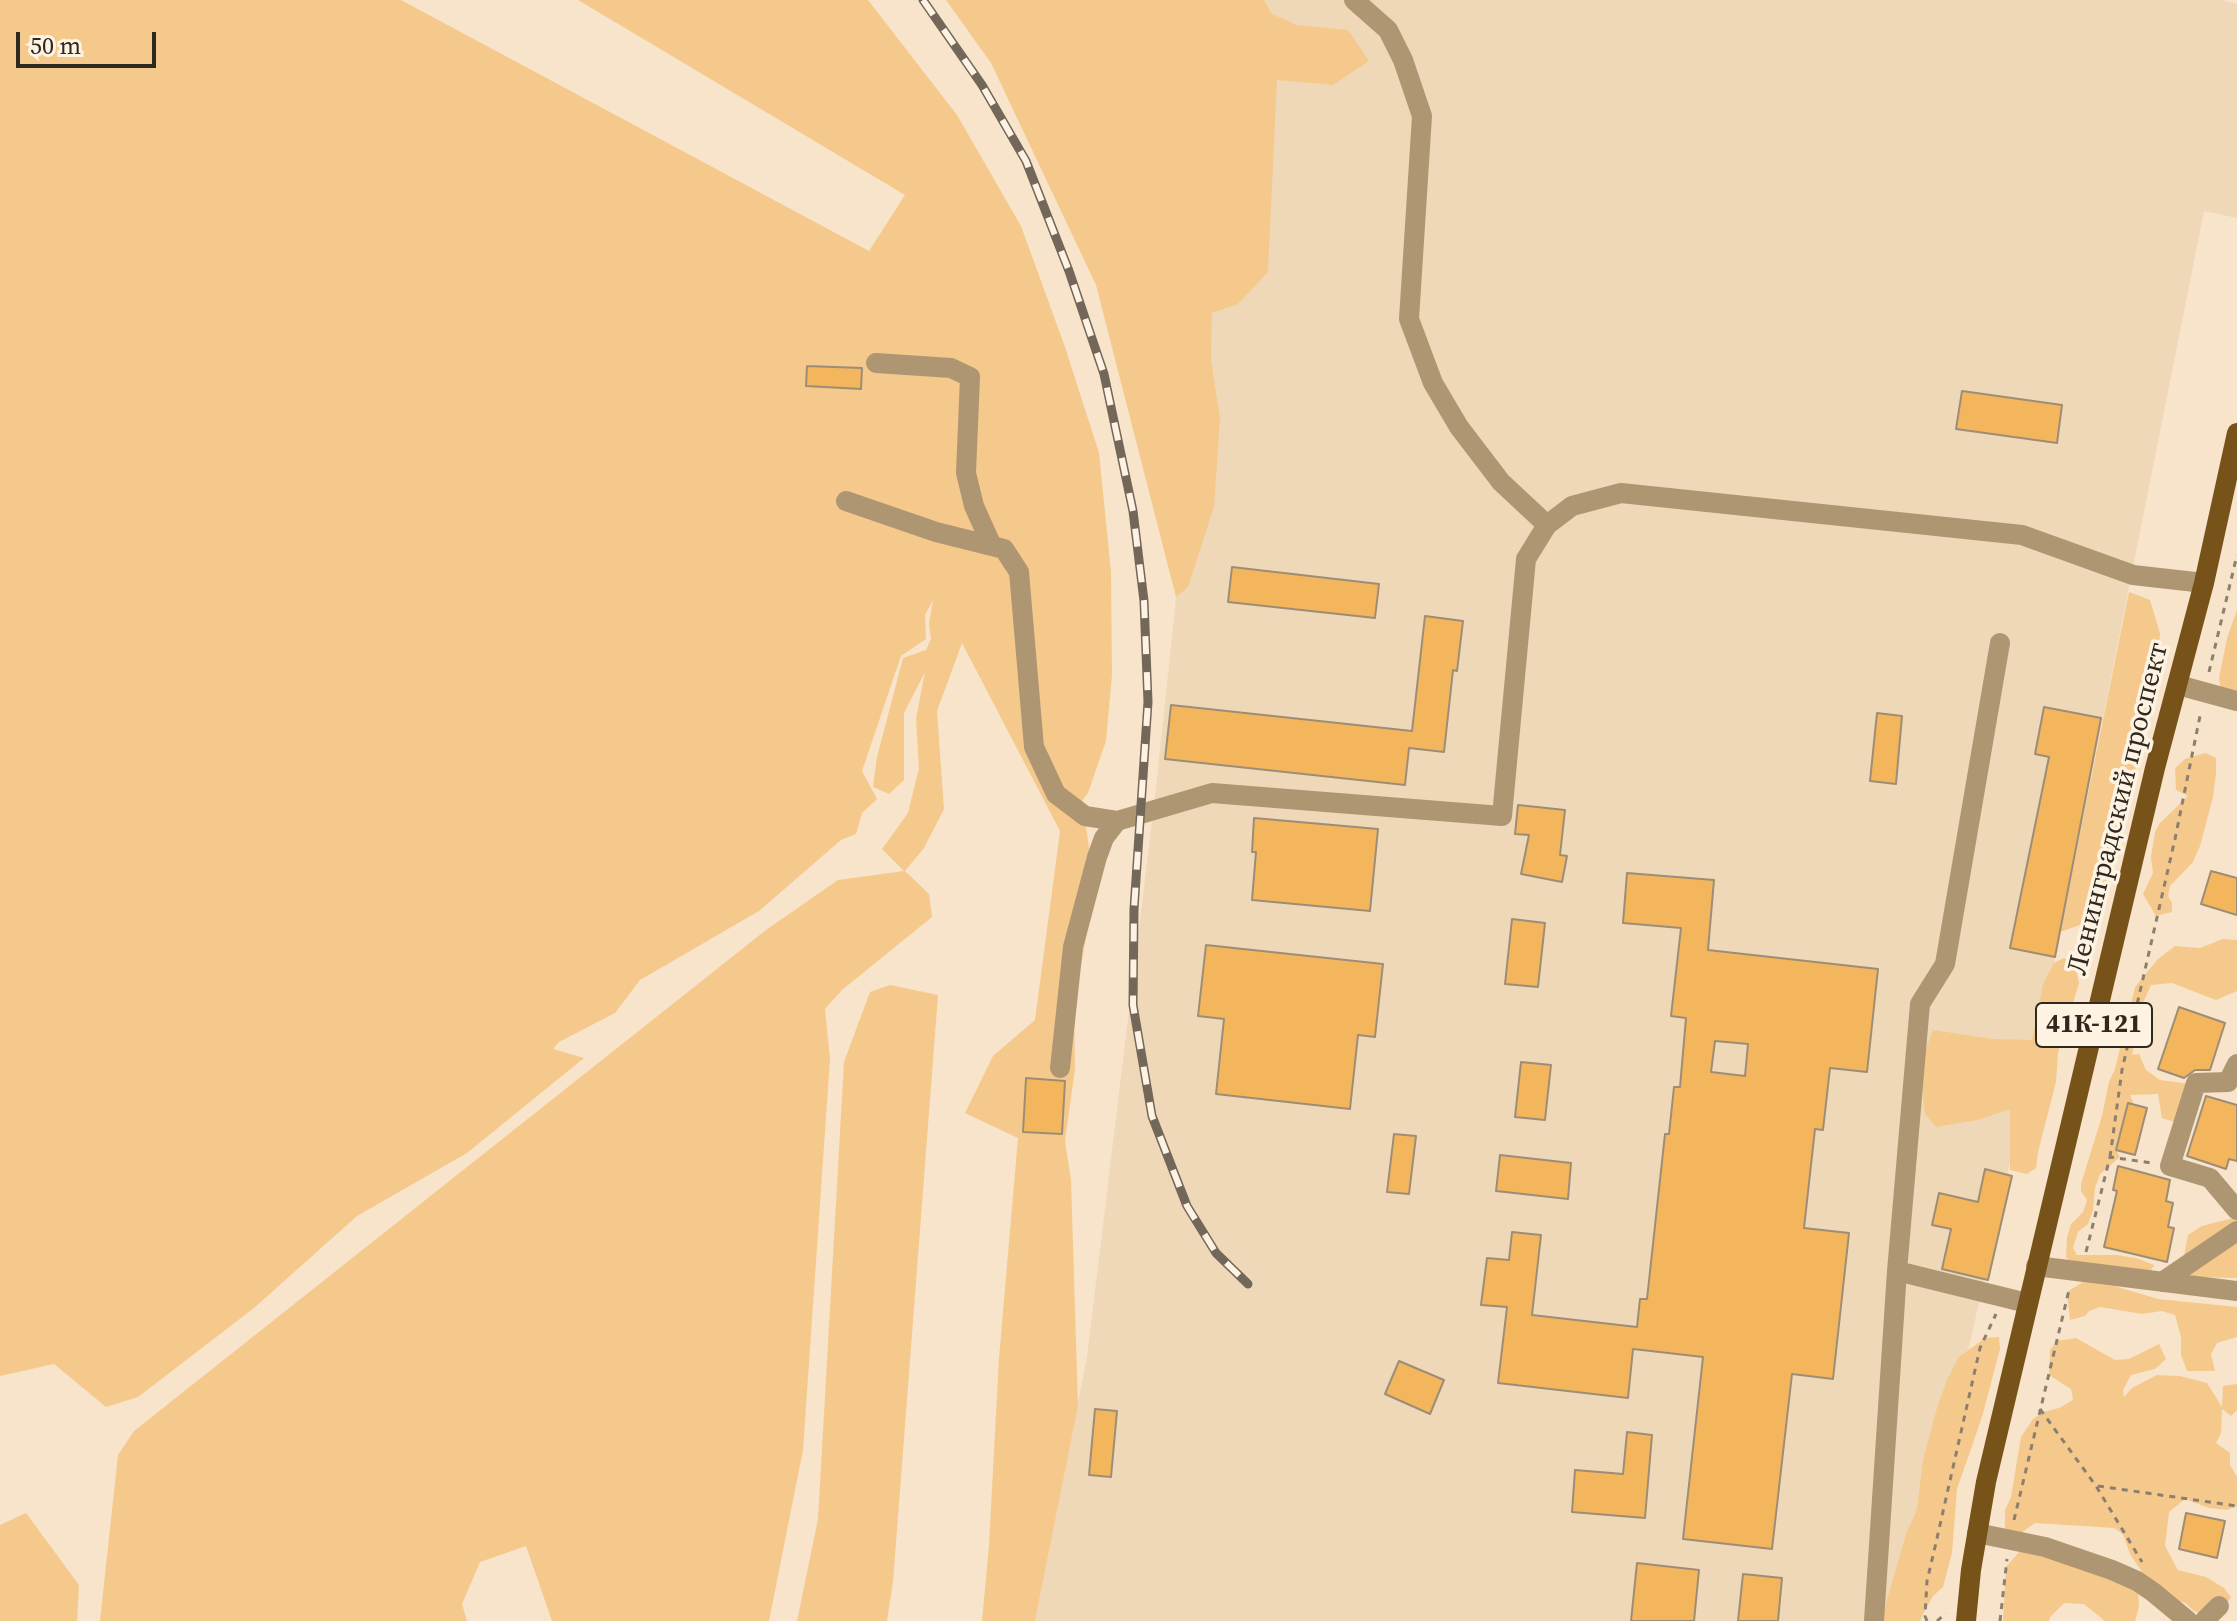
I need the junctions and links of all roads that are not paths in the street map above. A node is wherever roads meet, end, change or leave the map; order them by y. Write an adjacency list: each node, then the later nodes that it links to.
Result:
1 (1354, 0): 6 (street)
2 (876, 363): 7 (street)
3 (2237, 433): 4 (main road, Ленинградский проспект / 41К-121)
4 (2234, 456): 8 (main road, Ленинградский проспект / 41К-121)
5 (846, 501): 7 (street)
6 (1547, 525): 8 (street); 12 (street)
7 (992, 546): 12 (street)
8 (2204, 583): 10 (main road, Ленинградский проспект / 41К-121)
9 (2000, 643): 18 (street)
10 (2178, 685): 11 (street); 17 (main road, Ленинградский проспект / 41К-121)
11 (2237, 701)
12 (1117, 821): 14 (street)
13 (2237, 1064): 15 (street)
14 (1060, 1068)
15 (2237, 1210)
16 (2237, 1231): 19 (street)
17 (2036, 1266): 19 (street); 21 (main road, Ленинградский проспект / 41К-121)
18 (1897, 1271): 21 (street); 24 (street)
19 (2162, 1282): 20 (street)
20 (2237, 1291)
21 (2027, 1303): 22 (main road, Ленинградский проспект / 41К-121)
22 (1977, 1533): 25 (main road, Ленинградский проспект / 41К-121); 26 (street)
23 (2219, 1606): 27 (street)
24 (1874, 1621)
25 (1966, 1621)
26 (2188, 1621)
27 (2204, 1621)

